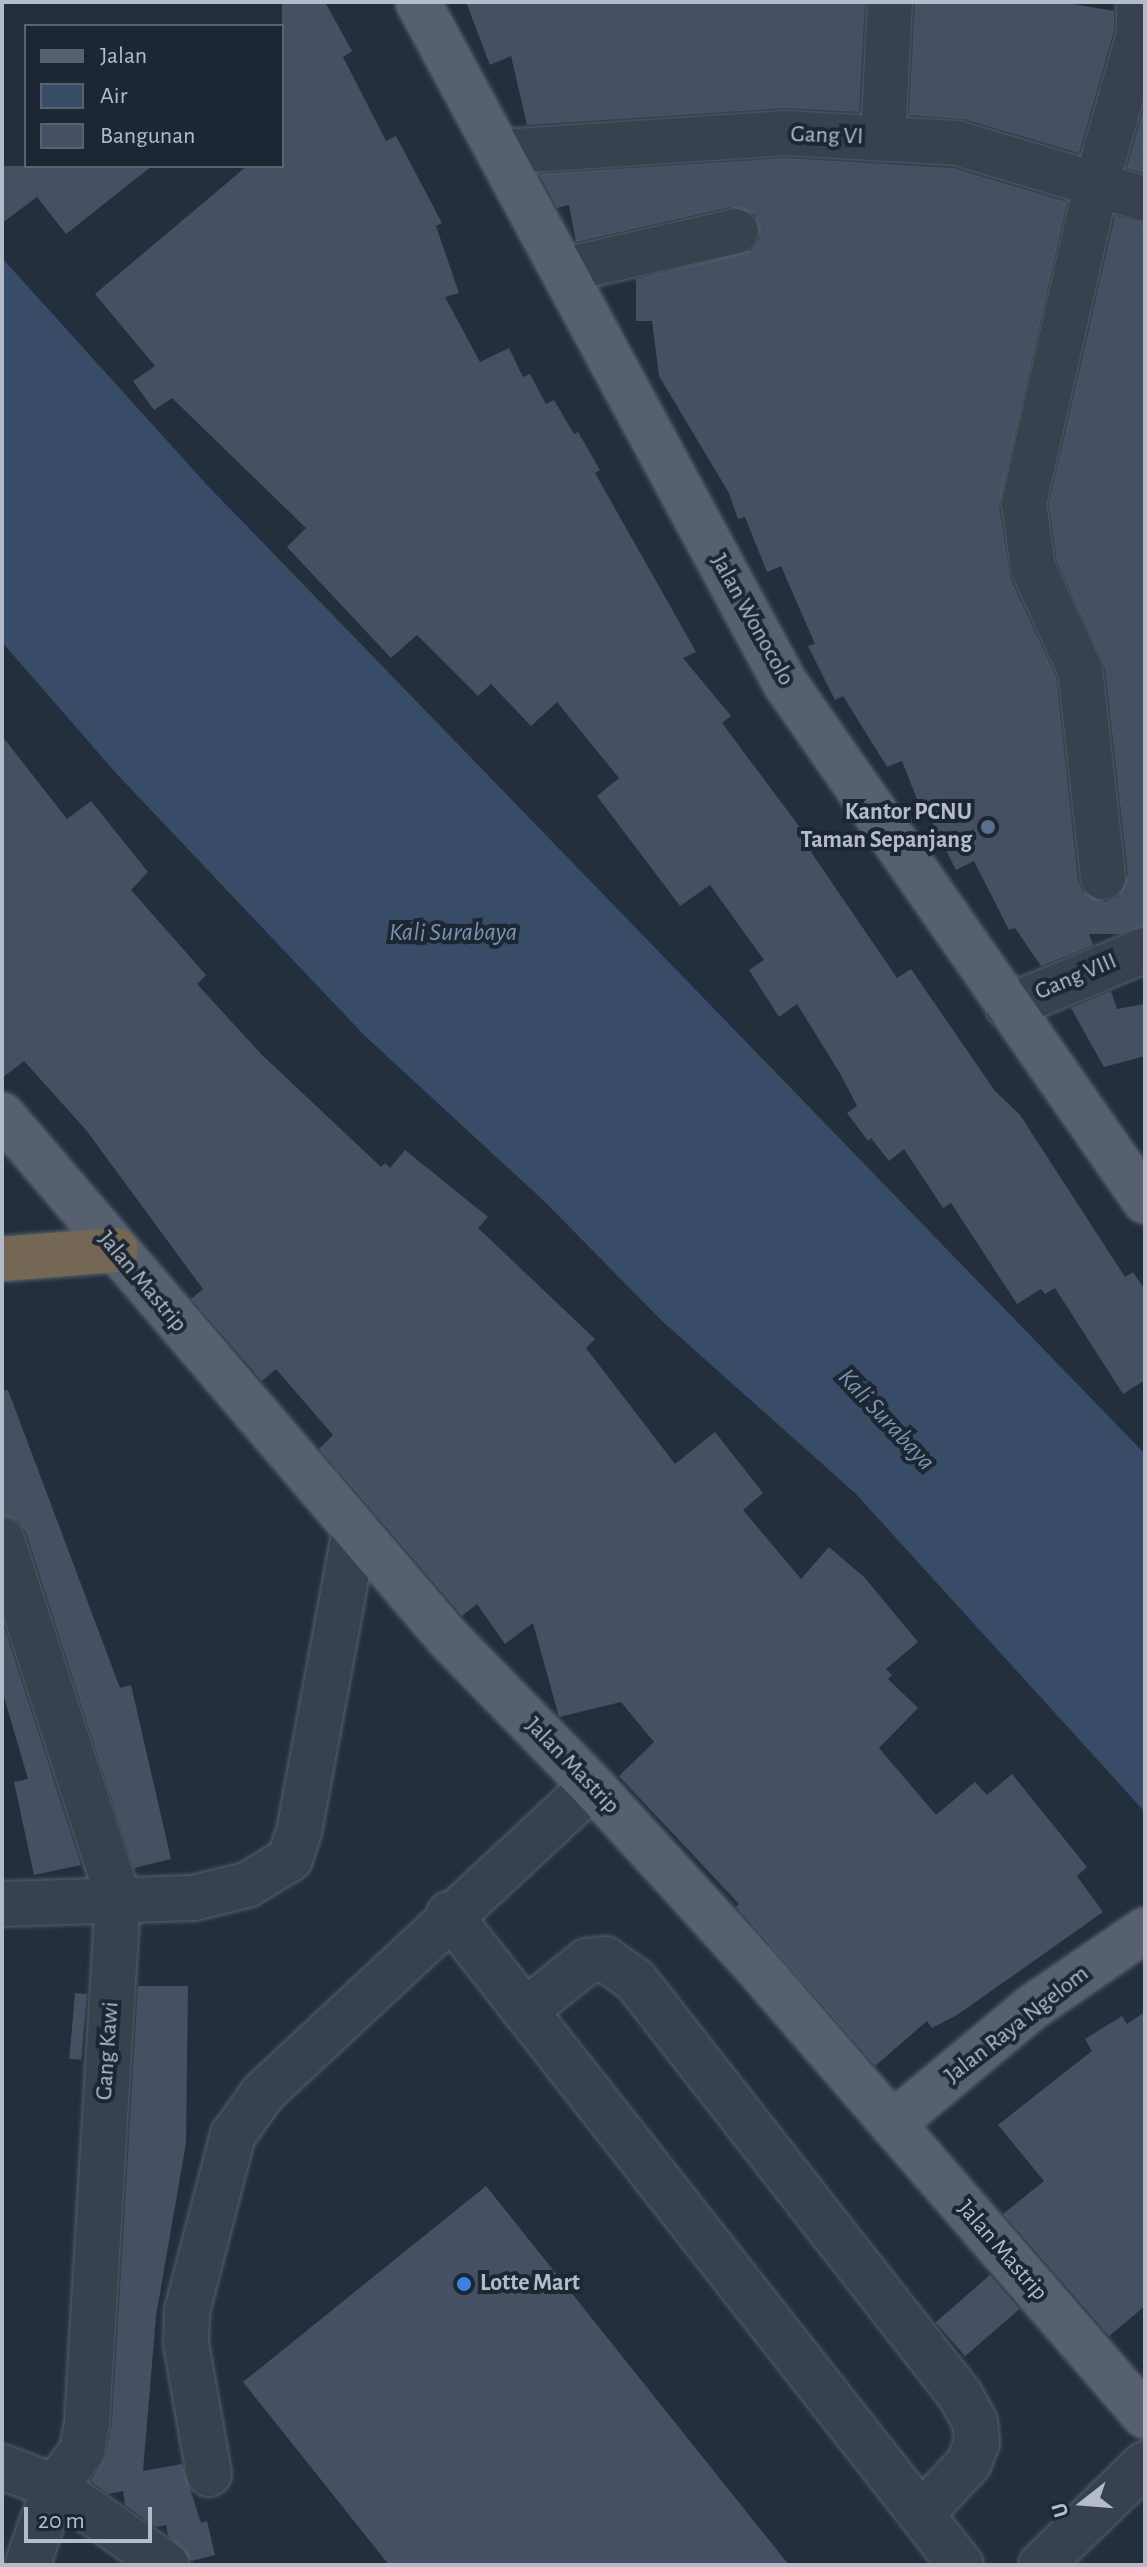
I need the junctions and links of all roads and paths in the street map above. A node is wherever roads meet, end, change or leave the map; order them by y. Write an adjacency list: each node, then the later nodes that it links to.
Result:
1 (418, 2): 5 (main road, Jalan Wonocolo)
2 (890, 2): 4 (street)
3 (1139, 2): 6 (street)
4 (883, 139): 5 (street, Gang VI); 6 (street, Gang VI)
5 (501, 152): 9 (main road, Jalan Wonocolo)
6 (1096, 185): 7 (street, Gang VI); 10 (street)
7 (1145, 199)
8 (736, 231): 9 (street)
9 (565, 270): 12 (main road, Jalan Wonocolo)
10 (1103, 877)
11 (1145, 950): 12 (street, Gang VIII)
12 (1008, 1007): 14 (main road, Jalan Wonocolo)
13 (2, 1115): 15 (main road, Jalan Mastrip)
14 (1145, 1201)
15 (116, 1250): 16 (highway); 17 (main road, Jalan Mastrip)
16 (2, 1259)
17 (355, 1530): 19 (main road, Jalan Mastrip); 20 (street)
18 (2, 1540): 20 (street, Gang Kawi)
19 (592, 1786): 22 (street); 25 (main road, Jalan Mastrip)
20 (118, 1898): 21 (street); 30 (street, Gang Kawi)
21 (2, 1904)
22 (449, 1914): 24 (street); 29 (street)
23 (1145, 1930): 25 (main road, Jalan Raya Ngelom)
24 (525, 2011): 31 (street); 31 (street)
25 (892, 2124): 26 (main road, Jalan Mastrip)
26 (1145, 2416)
27 (1145, 2464): 35 (street)
28 (2, 2467): 30 (street)
29 (209, 2474)
30 (55, 2487): 32 (street, Gang Kawi); 33 (street)
31 (923, 2512): 34 (street)
32 (27, 2565)
33 (167, 2565)
34 (961, 2565)
35 (1041, 2565)

